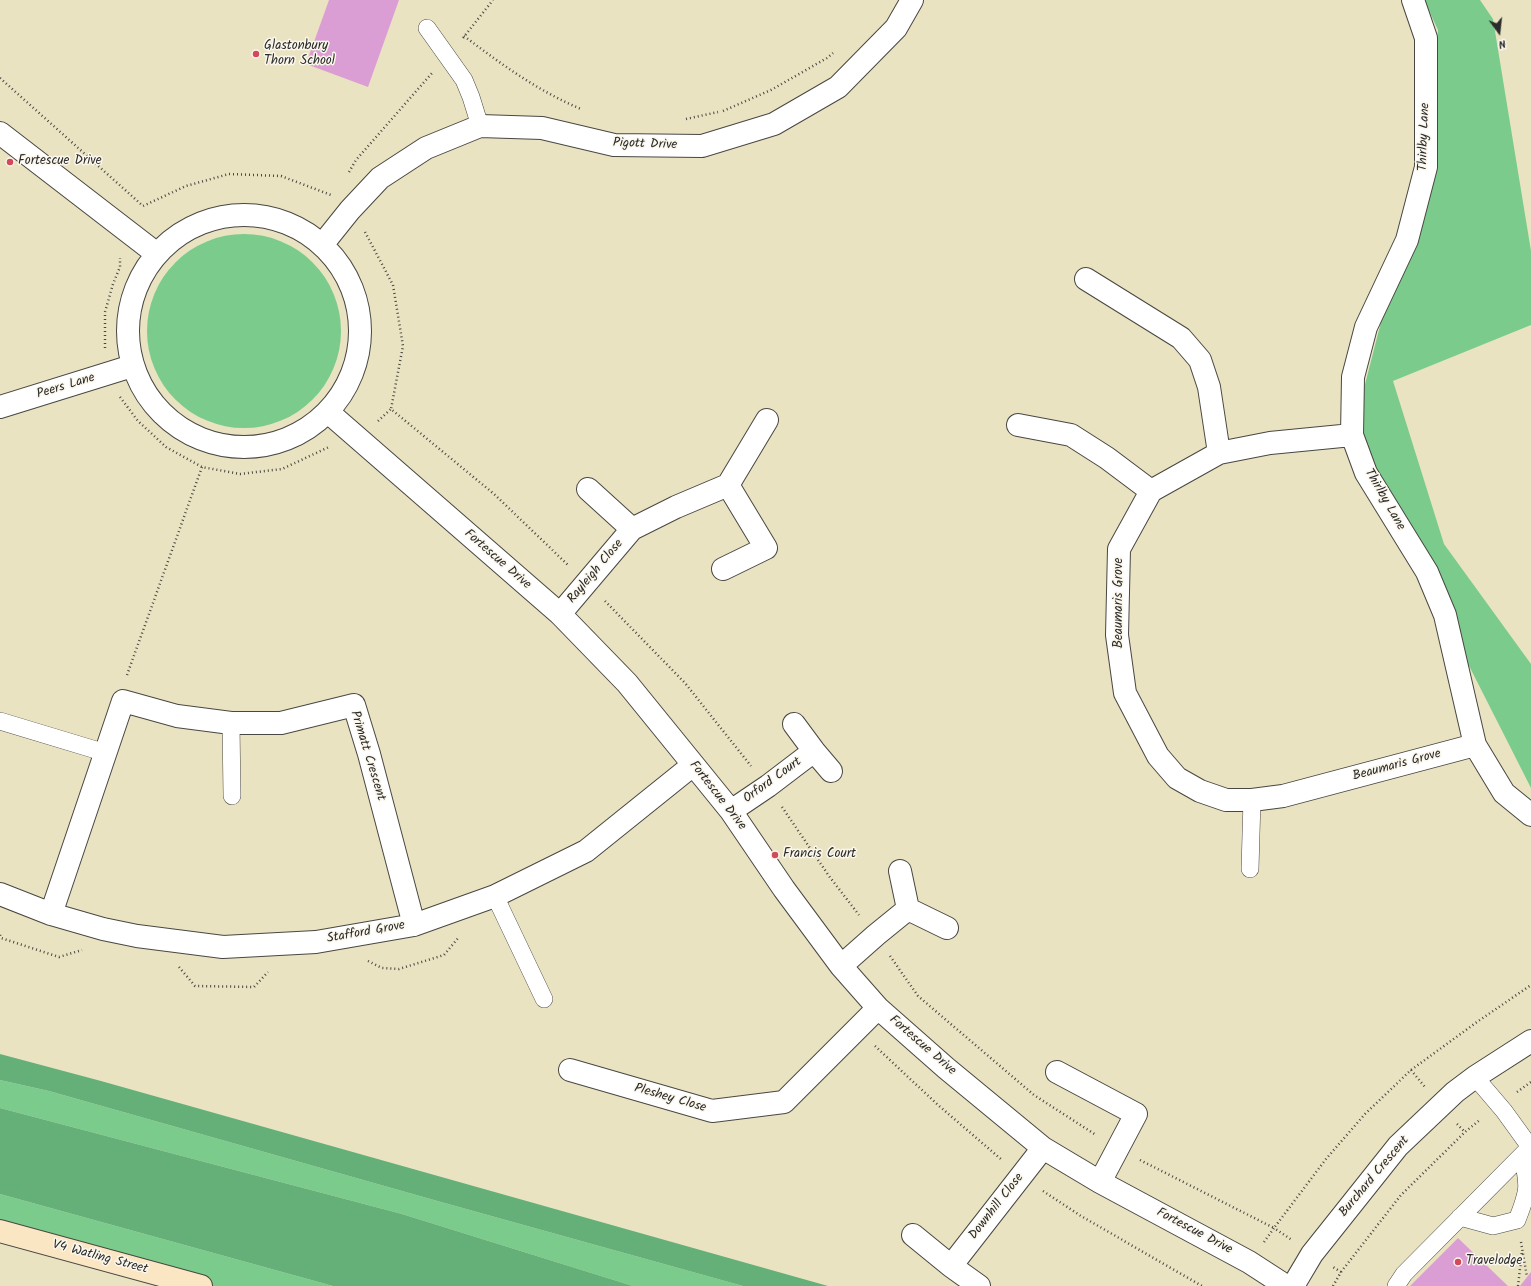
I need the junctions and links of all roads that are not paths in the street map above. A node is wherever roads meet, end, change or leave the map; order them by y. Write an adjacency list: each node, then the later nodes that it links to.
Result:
1 (912, 0): 4 (street, Pigott Drive)
2 (1413, 0): 14 (street, Thirlby Lane)
3 (427, 28): 4 (lane)
4 (480, 126): 6 (street, Pigott Drive)
5 (0, 133): 7 (street)
6 (322, 245): 7 (street); 11 (street)
7 (157, 254): 9 (street)
8 (1086, 278): 15 (street)
9 (132, 366): 10 (street, Peers Lane); 11 (street)
10 (0, 407)
11 (328, 412): 21 (street, Fortescue Drive)
12 (766, 420): 16 (street)
13 (1018, 424): 18 (street)
14 (1352, 435): 15 (street); 25 (street, Thirlby Lane)
15 (1218, 453): 18 (street)
16 (728, 485): 19 (street, Rayleigh Close); 20 (street)
17 (588, 489): 19 (street, Rayleigh Close)
18 (1151, 491): 31 (street, Beaumaris Grove)
19 (632, 529): 21 (street, Rayleigh Close)
20 (723, 569)
21 (560, 614): 28 (street, Fortescue Drive)
22 (0, 721): 27 (lane)
23 (230, 724): 27 (street, Primatt Crescent); 30 (lane); 40 (street, Primatt Crescent)
24 (794, 724): 26 (street, Orford Court)
25 (1475, 745): 31 (street, Beaumaris Grove); 33 (street, Thirlby Lane)
26 (814, 751): 29 (street, Orford Court); 32 (street, Orford Court)
27 (106, 753): 39 (street)
28 (693, 765): 32 (street, Fortescue Drive); 37 (street, Stafford Grove)
29 (831, 771)
30 (232, 796)
31 (1252, 800): 34 (lane)
32 (731, 811): 42 (street, Fortescue Drive)
33 (1531, 815)
34 (1250, 869)
35 (900, 871): 38 (street)
36 (0, 894): 39 (street, Stafford Grove)
37 (495, 896): 40 (street, Stafford Grove); 43 (lane)
38 (908, 909): 41 (street); 42 (street)
39 (50, 914): 40 (street, Stafford Grove)
40 (414, 925)
41 (947, 928)
42 (841, 966): 44 (street, Fortescue Drive)
43 (544, 999)
44 (878, 1008): 46 (street, Pleshey Close); 49 (street, Fortescue Drive)
45 (1531, 1041): 48 (street, Burchard Crescent)
46 (570, 1070)
47 (1057, 1072): 51 (street)
48 (1475, 1077): 50 (lane); 59 (street, Burchard Crescent)
49 (1043, 1148): 51 (street, Fortescue Drive); 55 (street, Downhill Close)
50 (1522, 1155): 52 (lane); 52 (lane)
51 (1100, 1182): 58 (street, Fortescue Drive)
52 (1460, 1217): 60 (lane)
53 (0, 1231): 56 (street, V4 Watling Street)
54 (913, 1235): 55 (street)
55 (951, 1266): 57 (street)
56 (201, 1286)
57 (979, 1286)
58 (1286, 1286)
59 (1293, 1286)
60 (1396, 1286)

